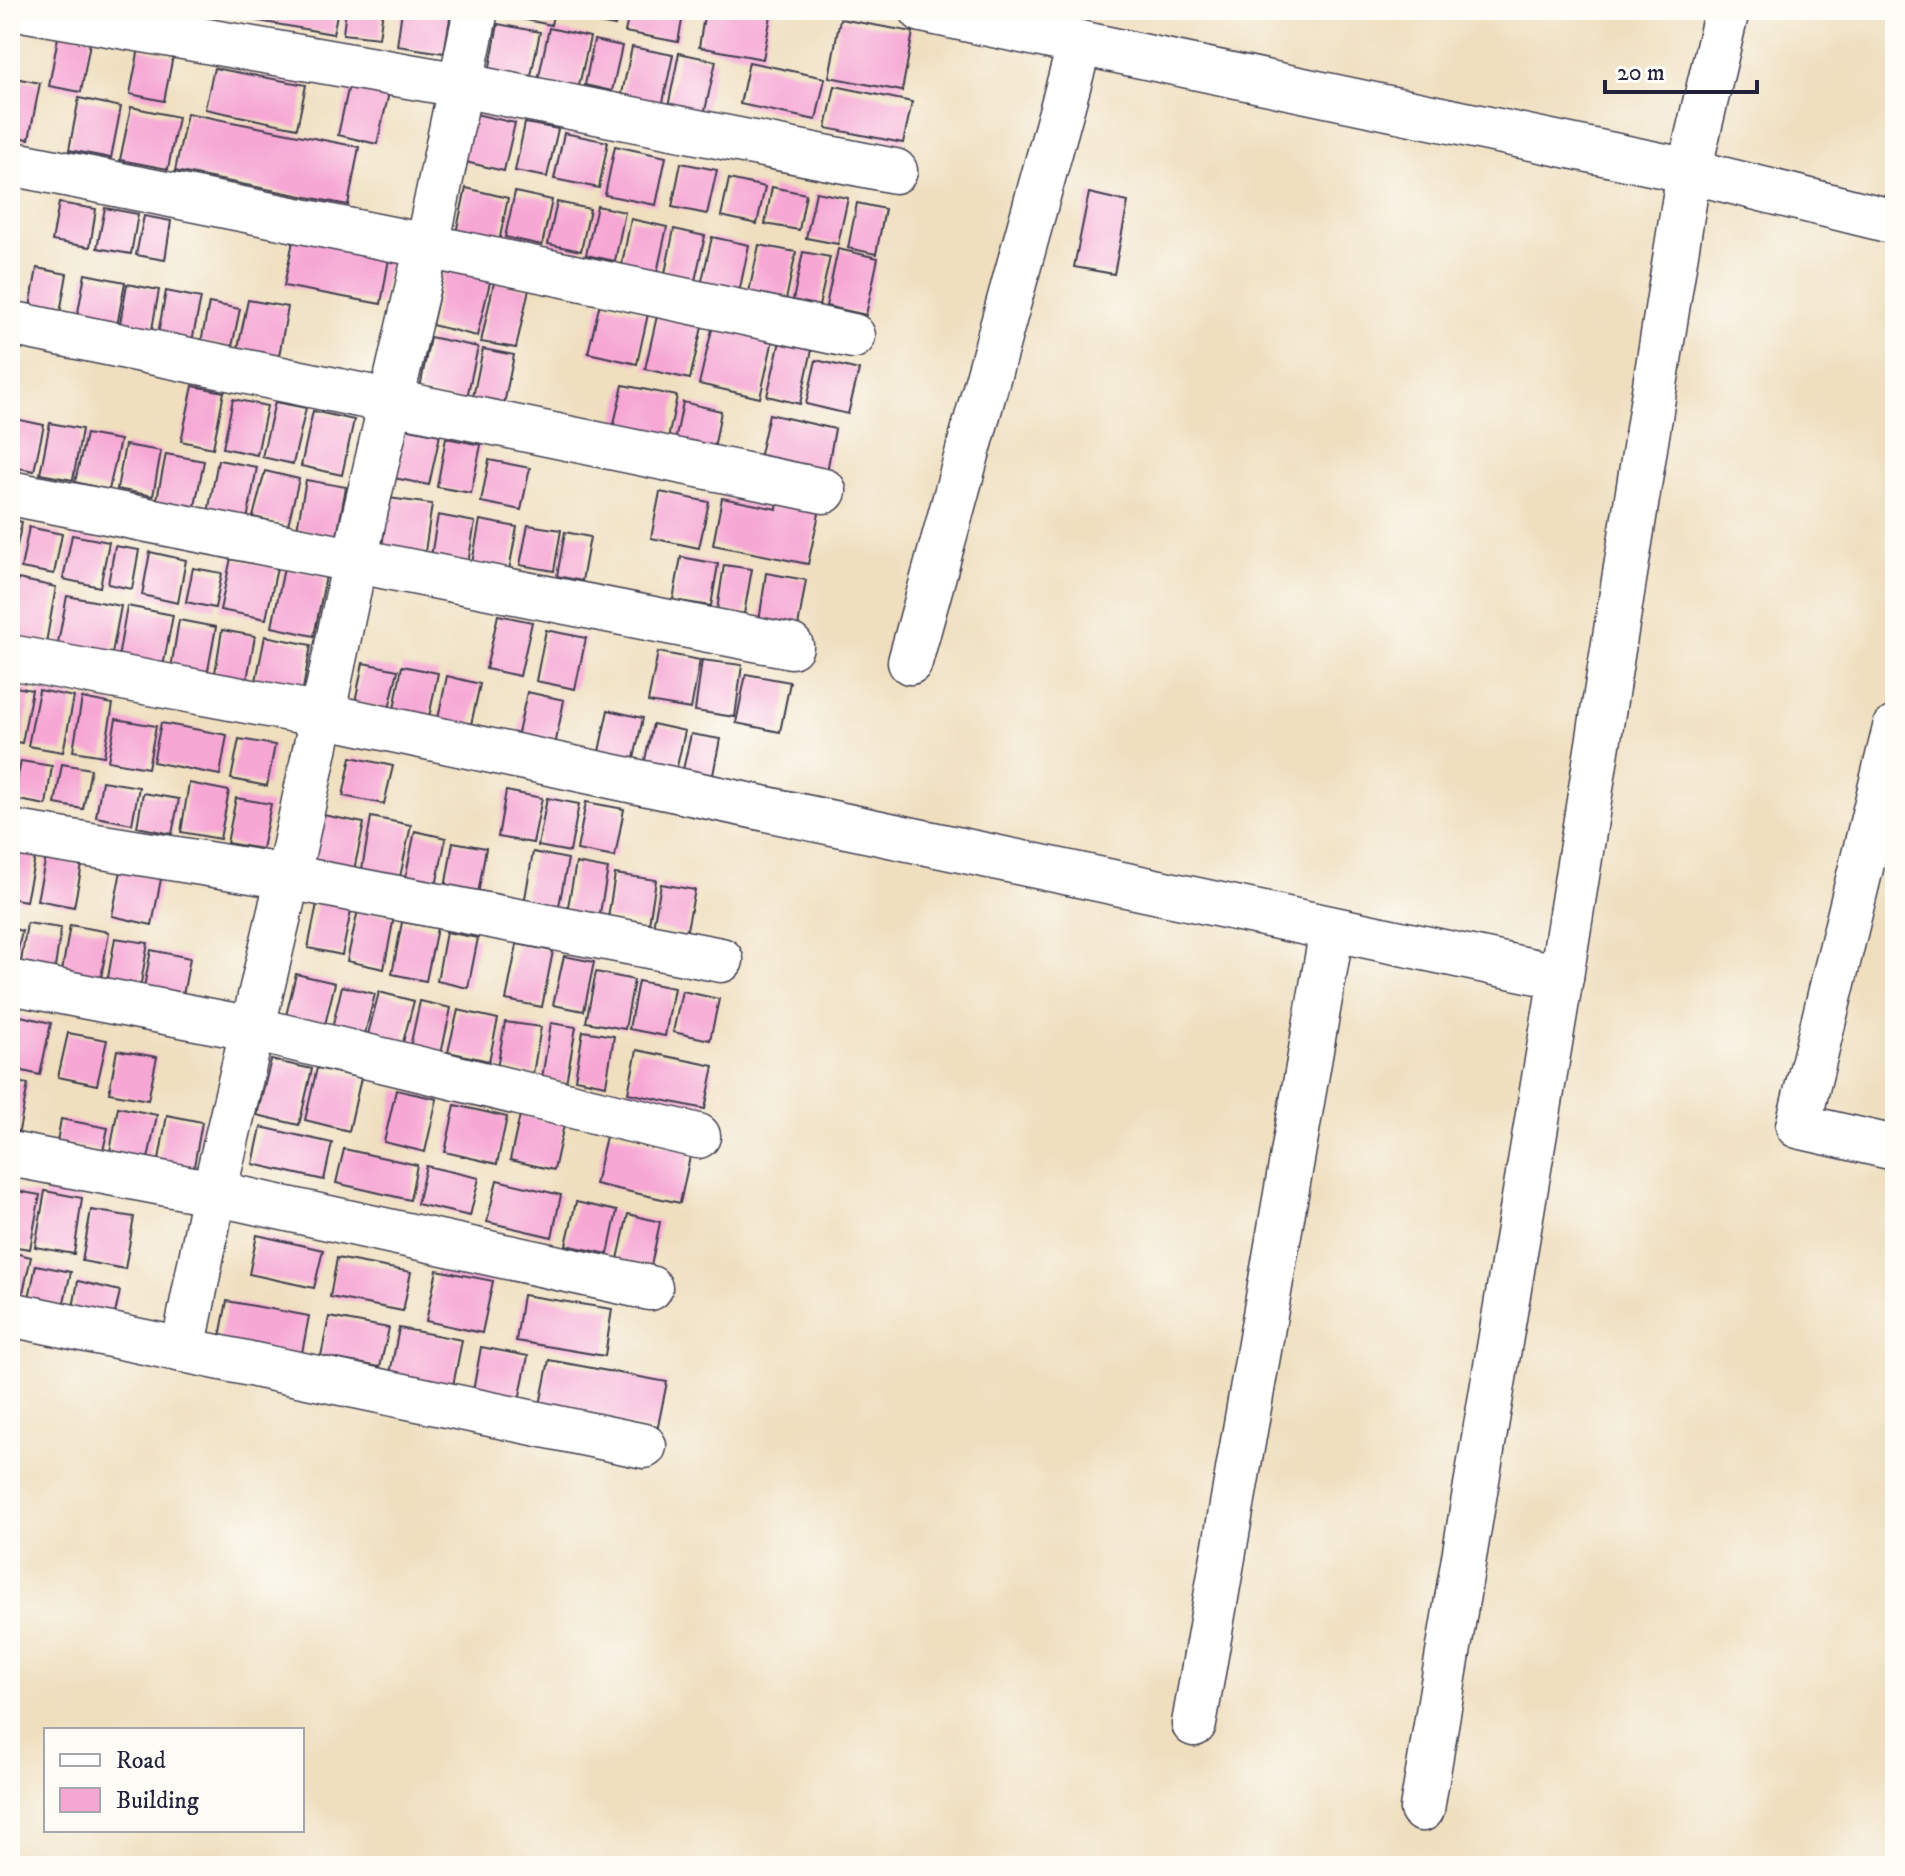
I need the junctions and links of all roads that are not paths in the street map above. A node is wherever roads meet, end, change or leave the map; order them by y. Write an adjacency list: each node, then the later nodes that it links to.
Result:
1 (28, 10): 6 (street)
2 (476, 10): 6 (street)
3 (922, 10): 5 (street)
4 (1727, 10): 9 (street)
5 (1080, 43): 9 (street); 20 (street)
6 (460, 85): 8 (street); 11 (street)
7 (10, 163): 11 (street)
8 (895, 171)
9 (1689, 171): 10 (street); 27 (street)
10 (1895, 222)
11 (427, 246): 13 (street); 14 (street)
12 (10, 323): 14 (street)
13 (853, 336)
14 (390, 402): 15 (street); 17 (street)
15 (824, 491)
16 (10, 493): 17 (street)
17 (354, 562): 18 (street); 21 (street)
18 (791, 646)
19 (10, 657): 21 (street)
20 (910, 662)
21 (322, 715): 24 (street); 25 (street)
22 (1894, 738): 31 (street)
23 (10, 832): 24 (street)
24 (288, 877): 26 (street); 29 (street)
25 (1332, 929): 27 (street); 38 (street)
26 (721, 960)
27 (1561, 977): 39 (street)
28 (10, 982): 29 (street)
29 (253, 1029): 30 (street); 33 (street)
30 (698, 1136)
31 (1895, 1148)
32 (10, 1154): 33 (street)
33 (214, 1193): 34 (street); 36 (street)
34 (650, 1288)
35 (10, 1314): 36 (street)
36 (183, 1350): 37 (street)
37 (644, 1446)
38 (1194, 1724)
39 (1422, 1809)

